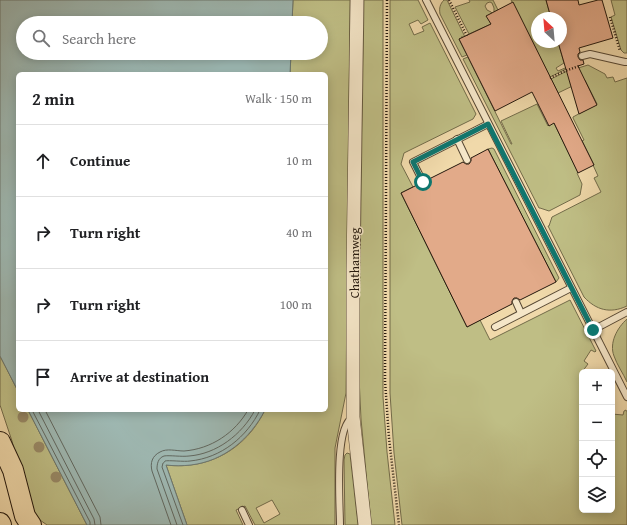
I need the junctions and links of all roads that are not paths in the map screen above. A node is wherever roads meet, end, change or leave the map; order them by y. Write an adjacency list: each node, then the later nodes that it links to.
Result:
1 (357, 0): 16 (street, Chathamweg)
2 (427, 0): 5 (lane)
3 (582, 56): 4 (lane)
4 (625, 62)
5 (488, 124): 6 (lane); 9 (lane)
6 (457, 139): 7 (lane); 8 (lane)
7 (467, 160)
8 (423, 182)
9 (571, 288): 12 (lane); 14 (lane)
10 (516, 302): 12 (lane)
11 (627, 312): 14 (lane)
12 (521, 313): 13 (lane)
13 (495, 327)
14 (593, 330): 15 (lane)
15 (627, 397)
16 (353, 418): 22 (lane); 23 (street, Chathamweg)
17 (0, 443): 19 (main road); 20 (main road)
18 (242, 510): 21 (lane)
19 (16, 525)
20 (31, 525)
21 (249, 525)
22 (340, 525)
23 (365, 525)

